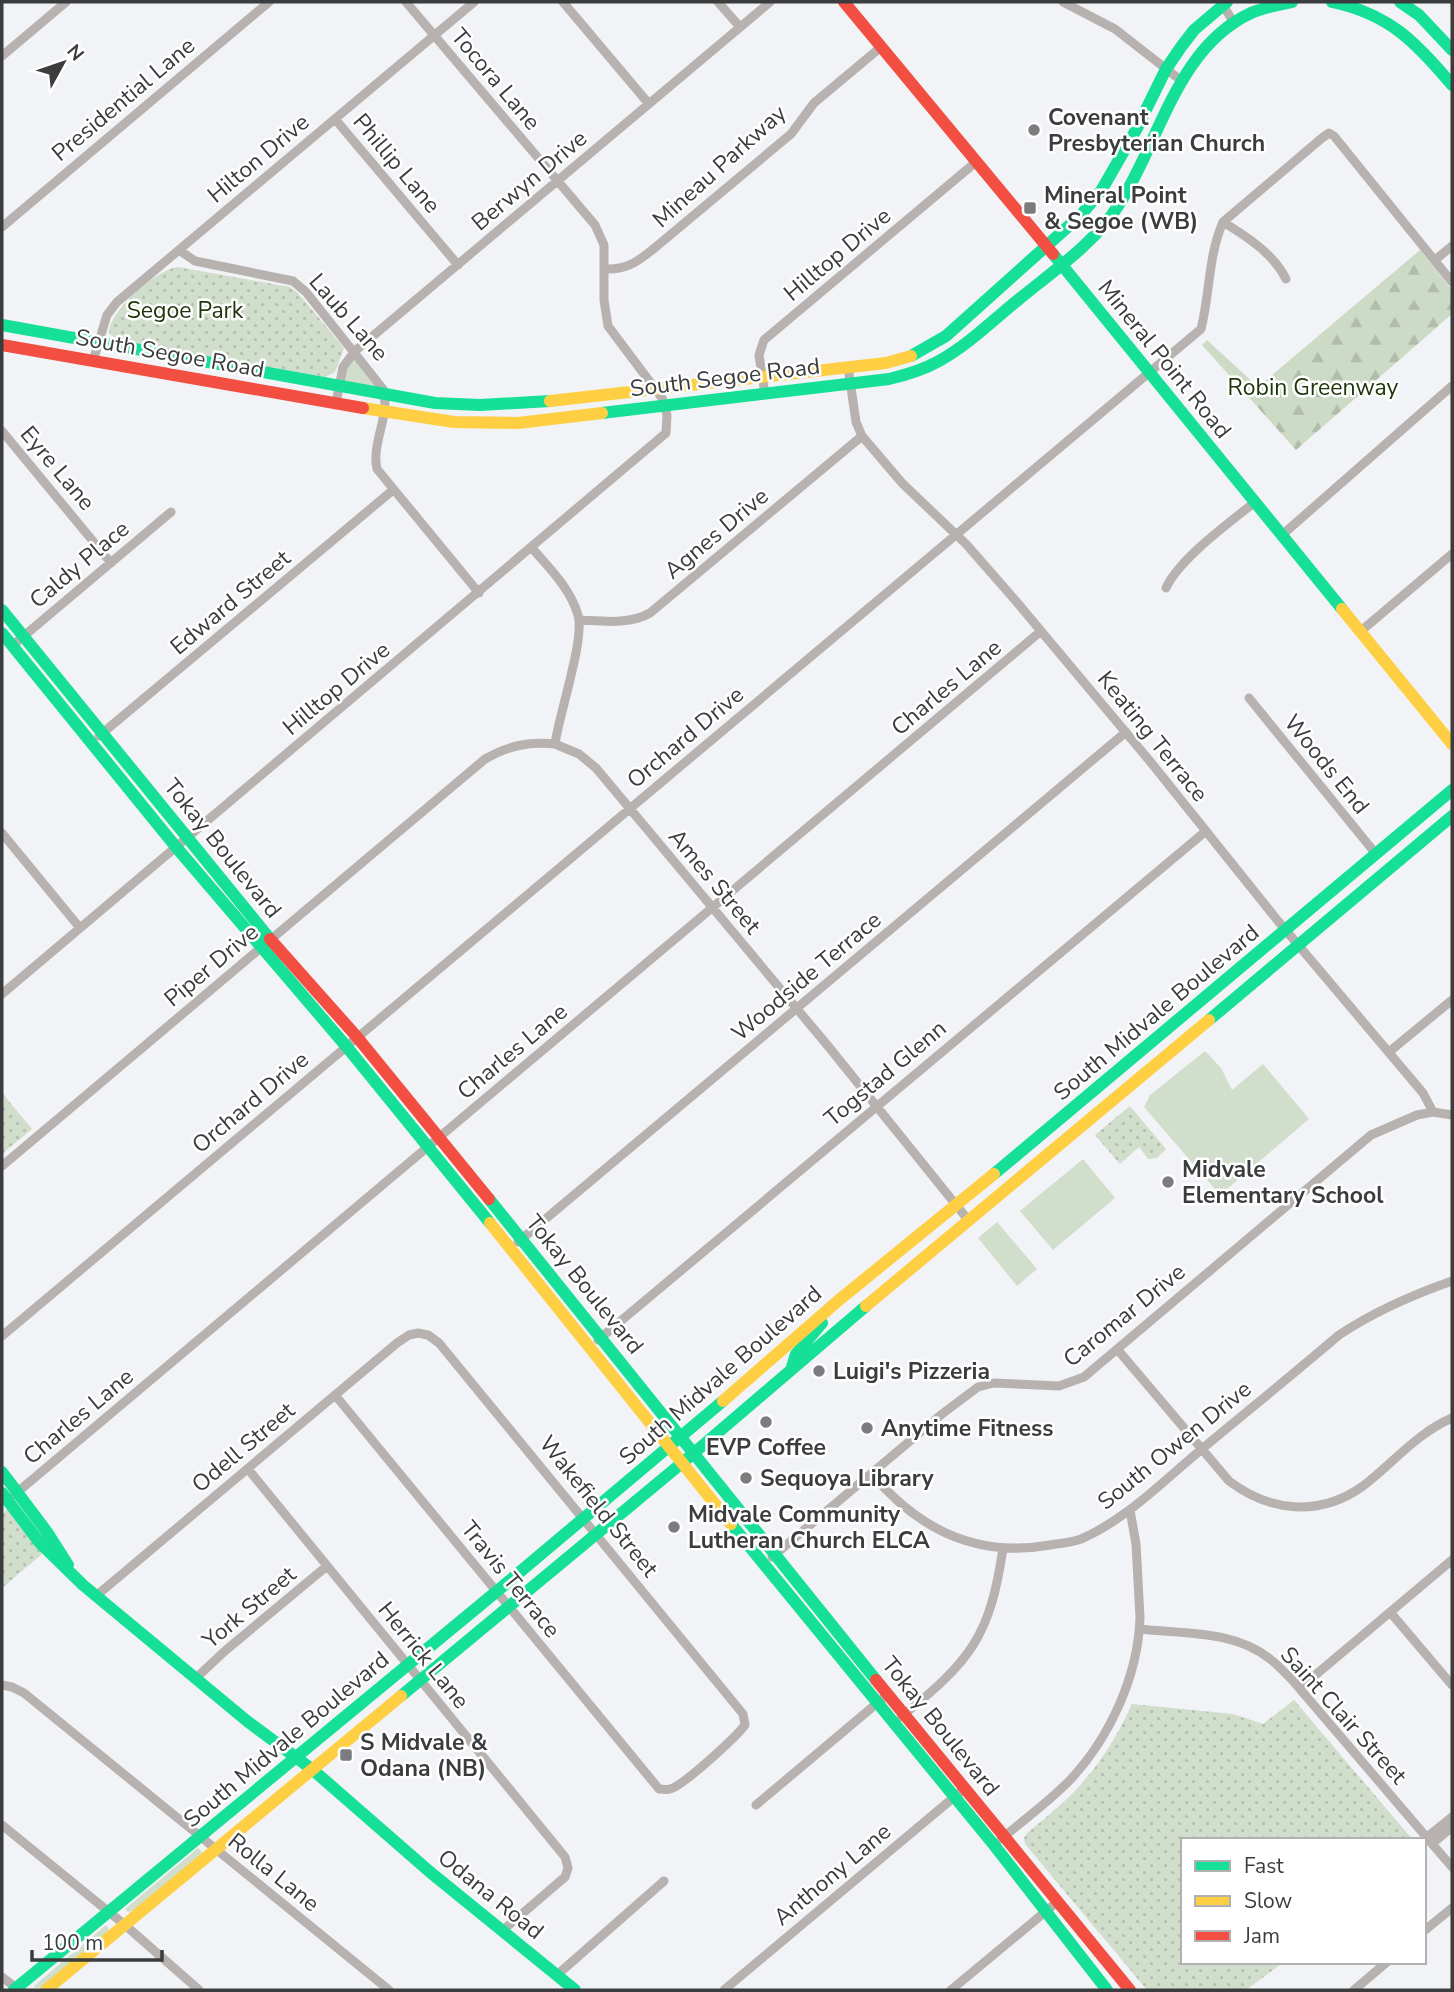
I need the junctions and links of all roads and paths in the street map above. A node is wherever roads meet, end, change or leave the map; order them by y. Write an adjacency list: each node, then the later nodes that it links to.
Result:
1 (66, 2): 19 (street)
2 (269, 2): 28 (street, Presidential Lane)
3 (406, 2): 16 (street, Tocora Lane)
4 (474, 2): 16 (street, Hilton Drive)
5 (563, 2): 23 (street)
6 (718, 2): 15 (street)
7 (770, 2): 15 (street, Berwyn Drive)
8 (844, 2): 17 (street, Mineral Point Road)
9 (1063, 2): 20 (street)
10 (1292, 2): 14 (street, South Segoe Road)
11 (1332, 2): 22 (street)
12 (1400, 2): 18 (street)
13 (1224, 3): 14 (street); 20 (street, South Segoe Road)
14 (1234, 23): 21 (street, South Segoe Road)
15 (740, 27): 23 (street, Berwyn Drive)
16 (434, 35): 24 (street, Hilton Drive); 26 (street, Tocora Lane)
17 (881, 47): 25 (street, Mineral Point Road); 35 (street, Mineau Parkway)
18 (1452, 50)
19 (2, 56)
20 (1166, 69): 21 (street); 29 (street, South Segoe Road)
21 (1183, 82): 33 (street, South Segoe Road)
22 (1452, 85)
23 (649, 104): 26 (street, Berwyn Drive)
24 (335, 119): 31 (street, Hilton Drive); 34 (street, Phillip Lane)
25 (976, 162): 29 (street, Mineral Point Road); 45 (street, Hilltop Drive)
26 (558, 181): 34 (street, Berwyn Drive); 35 (street, Tocora Lane)
27 (1223, 222): 32 (street); 36 (street); 44 (street, Orchard Drive)
28 (2, 227)
29 (1046, 246): 33 (street, Mineral Point Road); 43 (street, South Segoe Road)
30 (1452, 246): 32 (street)
31 (179, 250): 39 (street, Hilton Drive); 41 (street, Laub Lane)
32 (1435, 260): 37 (street)
33 (1060, 263): 44 (street, Mineral Point Road); 46 (street, South Segoe Road)
34 (458, 265): 41 (street, Berwyn Drive)
35 (605, 269): 51 (street, Tocora Lane)
36 (1286, 279)
37 (1452, 282)
38 (2, 325): 39 (street, South Segoe Road)
39 (97, 343): 42 (street, Hilton Drive); 47 (street, South Segoe Road)
40 (2, 345): 42 (street, South Segoe Road)
41 (355, 351): 47 (street, Berwyn Drive); 49 (street, Laub Lane)
42 (93, 361): 52 (street, South Segoe Road)
43 (848, 367): 45 (street, South Segoe Road); 46 (street, Keating Terrace)
44 (1149, 372): 57 (street, Mineral Point Road); 59 (street, Orchard Drive)
45 (763, 377): 50 (street, Hilltop Drive); 51 (street, South Segoe Road)
46 (850, 383): 50 (street, South Segoe Road); 55 (street, Keating Terrace)
47 (338, 386): 49 (street, South Segoe Road); 52 (street, Berwyn Drive)
48 (1452, 386): 60 (street)
49 (385, 394): 51 (street, South Segoe Road); 53 (street, Laub Lane)
50 (765, 394): 51 (street, South Segoe Road)
51 (661, 398): 53 (street, South Segoe Road); 61 (street, Hilltop Drive)
52 (336, 402): 53 (street, South Segoe Road)
53 (384, 411): 56 (street, Laub Lane)
54 (2, 431): 63 (street, Eyre Lane)
55 (862, 436): 59 (street, Keating Terrace); 67 (street, Agnes Drive)
56 (394, 490): 65 (street, Laub Lane); 75 (street, Edward Street)
57 (1255, 502): 60 (street, Mineral Point Road); 64 (street)
58 (171, 512): 63 (street, Caldy Place)
59 (956, 534): 68 (street, Keating Terrace); 80 (street, Orchard Drive)
60 (1282, 536): 69 (street, Mineral Point Road)
61 (532, 548): 65 (street, Hilltop Drive); 67 (street)
62 (1452, 554): 69 (street)
63 (111, 563): 71 (street, Caldy Place)
64 (1166, 588)
65 (479, 593): 84 (street, Hilltop Drive)
66 (2, 610): 71 (street, Tokay Boulevard)
67 (579, 620): 77 (street)
68 (1041, 631): 74 (street, Keating Terrace); 87 (street, Charles Lane)
69 (1361, 631): 78 (street, Mineral Point Road)
70 (2, 633): 72 (street, Tokay Boulevard)
71 (23, 636): 72 (street, Caldy Place); 75 (street, Tokay Boulevard)
72 (12, 646): 76 (street, Tokay Boulevard)
73 (1249, 698): 86 (street, Woods End)
74 (1126, 733): 82 (street, Keating Terrace); 94 (street, Woodside Terrace)
75 (102, 734): 76 (street, Edward Street); 84 (street, Tokay Boulevard)
76 (91, 743): 85 (street, Tokay Boulevard)
77 (555, 744): 80 (street, Ames Street); 90 (street, Piper Drive)
78 (1452, 744)
79 (1452, 790): 86 (street, South Midvale Boulevard)
80 (629, 808): 87 (street, Ames Street); 95 (street, Orchard Drive)
81 (1452, 816): 91 (street, South Midvale Boulevard)
82 (1206, 831): 89 (street, Keating Terrace); 98 (street, Togstad Glenn)
83 (2, 834): 88 (street)
84 (188, 837): 85 (street, Hilltop Drive); 90 (street, Tokay Boulevard)
85 (176, 848): 88 (street, Hilltop Drive); 90 (street, Tokay Boulevard)
86 (1376, 854): 89 (street, South Midvale Boulevard)
87 (712, 908): 94 (street, Ames Street); 101 (street, Charles Lane)
88 (80, 929): 92 (street, Hilltop Drive)
89 (1286, 930): 91 (street, Keating Terrace); 103 (street, South Midvale Boulevard)
90 (266, 944): 95 (street, Tokay Boulevard); 96 (street, Tokay Boulevard); 102 (street, Piper Drive)
91 (1299, 945): 97 (street, Keating Terrace); 104 (street, South Midvale Boulevard)
92 (2, 994)
93 (1452, 1000): 97 (street)
94 (797, 1009): 98 (street, Ames Street); 105 (street, Woodside Terrace)
95 (357, 1037): 96 (street, Orchard Drive); 101 (street, Tokay Boulevard)
96 (346, 1046): 101 (street, Tokay Boulevard); 109 (street, Orchard Drive)
97 (1389, 1052): 99 (street, Keating Terrace)
98 (876, 1106): 103 (street, Ames Street); 110 (street, Togstad Glenn)
99 (1433, 1112): 100 (street); 112 (street, Caromar Drive)
100 (1452, 1115)
101 (434, 1142): 105 (street, Tokay Boulevard); 124 (street, Charles Lane)
102 (2, 1166)
103 (957, 1205): 104 (street, Ames Street); 107 (street, South Midvale Boulevard)
104 (969, 1221): 113 (street, South Midvale Boulevard)
105 (516, 1243): 110 (street, Tokay Boulevard); 111 (street, Tokay Boulevard)
106 (1452, 1281): 118 (street, South Owen Drive)
107 (839, 1300): 113 (street); 116 (street, South Midvale Boulevard)
108 (418, 1334): 114 (street, Odell Street); 126 (street, Wakefield Street)
109 (2, 1336)
110 (601, 1337): 111 (street, Togstad Glenn); 116 (street, Tokay Boulevard)
111 (590, 1345): 117 (street, Tokay Boulevard)
112 (1117, 1349): 118 (street); 123 (street, Caromar Drive)
113 (792, 1368): 119 (street, South Midvale Boulevard)
114 (335, 1395): 121 (street, Odell Street); 132 (street, Travis Terrace)
115 (1452, 1418): 118 (street)
116 (681, 1437): 117 (street, South Midvale Boulevard); 119 (street, Tokay Boulevard)
117 (670, 1446): 120 (street, Tokay Boulevard); 126 (street, South Midvale Boulevard)
118 (1202, 1450): 125 (street, South Owen Drive)
119 (694, 1453): 120 (street, South Midvale Boulevard); 129 (street, Tokay Boulevard)
120 (683, 1462): 127 (street, South Midvale Boulevard); 129 (street, Tokay Boulevard)
121 (248, 1469): 131 (street, Herrick Lane); 133 (street, Odell Street)
122 (2, 1472): 124 (street, Odana Road)
123 (872, 1474): 128 (street, South Owen Drive); 129 (street, Caromar Drive)
124 (9, 1495): 133 (street, Odana Road)
125 (1130, 1510): 128 (street, South Owen Drive); 136 (street)
126 (584, 1518): 127 (street, Wakefield Street); 132 (street, South Midvale Boulevard)
127 (596, 1533): 134 (street, South Midvale Boulevard); 148 (street, Wakefield Street)
128 (1003, 1548): 145 (street)
129 (769, 1559): 143 (street, Tokay Boulevard); 144 (street, Tokay Boulevard)
130 (1452, 1560): 135 (street)
131 (327, 1566): 137 (street, Herrick Lane); 138 (street, York Street)
132 (496, 1592): 134 (street, Travis Terrace); 137 (street, South Midvale Boulevard)
133 (96, 1596): 138 (street, Odana Road)
134 (508, 1606): 139 (street, South Midvale Boulevard); 148 (street, Travis Terrace)
135 (1391, 1612): 141 (street); 142 (street)
136 (1140, 1629): 142 (street, Saint Clair Street); 157 (street)
137 (408, 1665): 139 (street, Herrick Lane); 146 (street, South Midvale Boulevard)
138 (196, 1678): 146 (street, Odana Road)
139 (420, 1680): 147 (street, South Midvale Boulevard); 167 (street, Herrick Lane)
140 (2, 1685): 155 (street, Rolla Lane)
141 (1452, 1685)
142 (1300, 1688): 156 (street, Saint Clair Street)
143 (888, 1694): 144 (street); 145 (street, Tokay Boulevard)
144 (877, 1703): 145 (street, Tokay Boulevard); 151 (street)
145 (899, 1718): 149 (street, Tokay Boulevard); 150 (street, Tokay Boulevard)
146 (295, 1760): 147 (street, Odana Road); 155 (street, South Midvale Boulevard)
147 (310, 1772): 158 (street, South Midvale Boulevard); 167 (street, Odana Road)
148 (657, 1787)
149 (965, 1788): 150 (street, Anthony Lane); 157 (street, Tokay Boulevard)
150 (954, 1797): 157 (street, Tokay Boulevard); 176 (street, Anthony Lane)
151 (756, 1805)
152 (1452, 1817): 156 (street)
153 (2, 1825): 164 (street)
154 (1452, 1827): 156 (street)
155 (201, 1838): 158 (street, Rolla Lane); 164 (street, South Midvale Boulevard)
156 (1430, 1840): 159 (street, Saint Clair Street)
157 (999, 1841): 161 (street, Tokay Boulevard); 163 (street, Tokay Boulevard)
158 (217, 1850): 165 (street, South Midvale Boulevard); 174 (street, Rolla Lane)
159 (1452, 1867)
160 (664, 1881): 169 (street)
161 (1057, 1902): 163 (street); 179 (street, Tokay Boulevard)
162 (1452, 1908): 166 (street)
163 (1044, 1912): 177 (street); 178 (street, Tokay Boulevard)
164 (108, 1913): 165 (street); 171 (street, South Midvale Boulevard)
165 (125, 1925): 172 (street, South Midvale Boulevard); 173 (street)
166 (1426, 1929)
167 (502, 1931): 169 (street, Odana Road)
168 (1385, 1964): 180 (street)
169 (557, 1975): 175 (street, Odana Road)
170 (2, 1976): 171 (street)
171 (16, 1990)
172 (46, 1990)
173 (198, 1990)
174 (389, 1990)
175 (575, 1990)
176 (724, 1990)
177 (951, 1990)
178 (1107, 1990)
179 (1130, 1990)
180 (1354, 1990)

